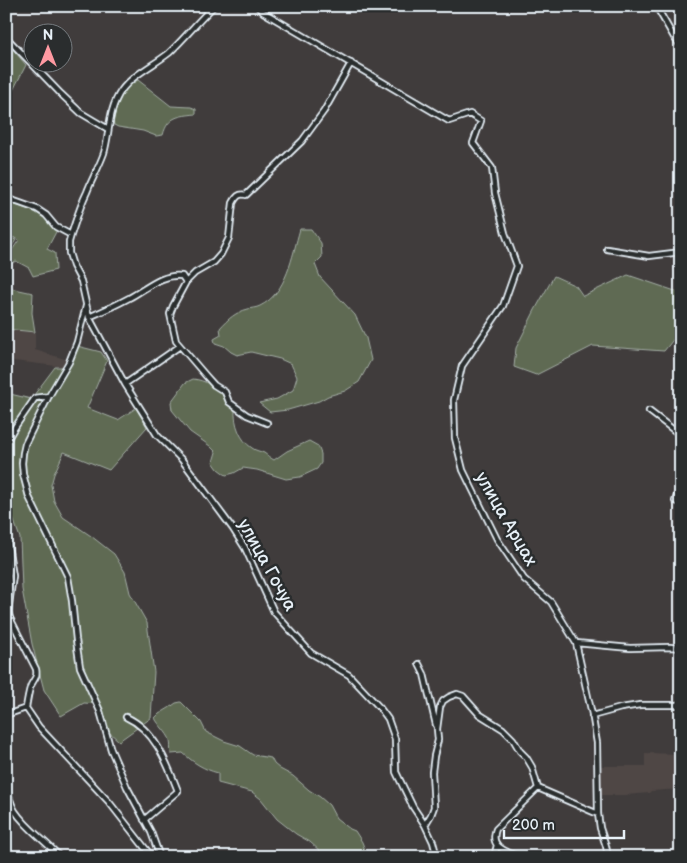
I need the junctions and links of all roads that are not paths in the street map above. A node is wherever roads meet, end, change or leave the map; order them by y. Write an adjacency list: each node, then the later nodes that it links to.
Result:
1 (214, 6): 7 (street, улица Гочуа)
2 (257, 6): 6 (street)
3 (656, 6): 5 (street)
4 (6, 37): 7 (street)
5 (681, 46)
6 (351, 63): 12 (street); 25 (street, улица Арцах)
7 (108, 129): 9 (street, улица Гочуа)
8 (6, 198): 9 (street)
9 (71, 235): 13 (street, улица Гочуа)
10 (607, 249): 11 (street)
11 (681, 252)
12 (186, 282): 14 (street); 15 (street)
13 (87, 303): 14 (street, улица Гочуа); 17 (street)
14 (90, 316): 16 (street, улица Гочуа)
15 (180, 346): 16 (street); 19 (street)
16 (125, 384): 38 (street, улица Гочуа)
17 (49, 396): 20 (street); 37 (street)
18 (649, 411): 21 (street)
19 (267, 423)
20 (6, 442)
21 (681, 450)
22 (681, 484): 23 (street)
23 (681, 503)
24 (6, 533): 29 (street)
25 (576, 643): 26 (street); 31 (street, улица Арцах)
26 (681, 648)
27 (419, 664): 33 (street)
28 (681, 704): 31 (street)
29 (26, 708): 30 (street); 41 (street)
30 (6, 715)
31 (592, 716): 36 (street, улица Арцах)
32 (126, 717): 37 (street)
33 (437, 729): 35 (street); 38 (street)
34 (6, 788): 40 (street)
35 (538, 788): 36 (street); 39 (street)
36 (598, 814): 46 (street, улица Арцах)
37 (144, 820): 42 (street)
38 (425, 825): 43 (street, улица Гочуа)
39 (497, 845): 44 (street); 45 (street)
40 (60, 857)
41 (152, 857)
42 (160, 857)
43 (437, 857)
44 (494, 857)
45 (518, 857)
46 (608, 857)

